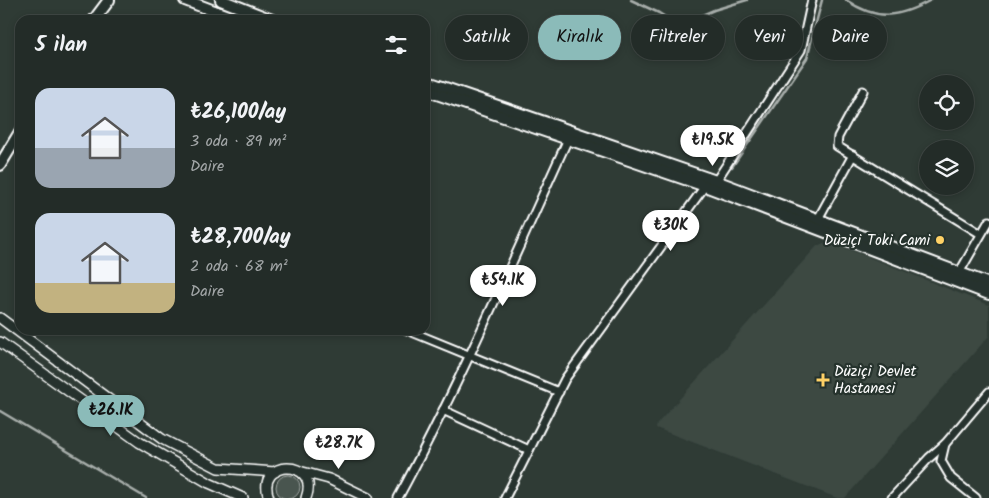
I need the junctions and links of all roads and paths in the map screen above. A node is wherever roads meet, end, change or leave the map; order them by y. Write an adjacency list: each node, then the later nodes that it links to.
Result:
1 (108, 0): 5 (main road)
2 (185, 0): 6 (main road)
3 (222, 0): 7 (main road)
4 (812, 0): 15 (street)
5 (98, 15)
6 (225, 15)
7 (260, 15)
8 (430, 83): 15 (main road)
9 (863, 90): 13 (street)
10 (430, 92): 12 (main road)
11 (15, 140): 14 (main road)
12 (568, 140): 16 (main road); 28 (street)
13 (852, 155): 17 (street); 19 (street)
14 (0, 165)
15 (716, 181): 16 (street); 17 (main road)
16 (705, 186): 22 (main road); 29 (street)
17 (818, 219): 20 (main road)
18 (989, 221): 19 (street)
19 (981, 234): 20 (street)
20 (959, 272): 21 (main road)
21 (989, 284)
22 (989, 294)
23 (0, 318): 24 (street)
24 (15, 329)
25 (23, 335): 35 (street)
26 (419, 335): 28 (street)
27 (0, 342): 36 (street)
28 (469, 356): 29 (street); 31 (street)
29 (559, 392): 33 (street)
30 (989, 392): 32 (street)
31 (443, 410): 33 (street); 40 (street)
32 (945, 444): 42 (street); 43 (street)
33 (529, 450): 41 (street)
34 (299, 471): 35 (street); 38 (street); 39 (street)
35 (274, 472): 37 (street)
36 (243, 498)
37 (269, 498)
38 (306, 498)
39 (368, 498)
40 (398, 498)
41 (505, 498)
42 (892, 498)
43 (976, 498)

